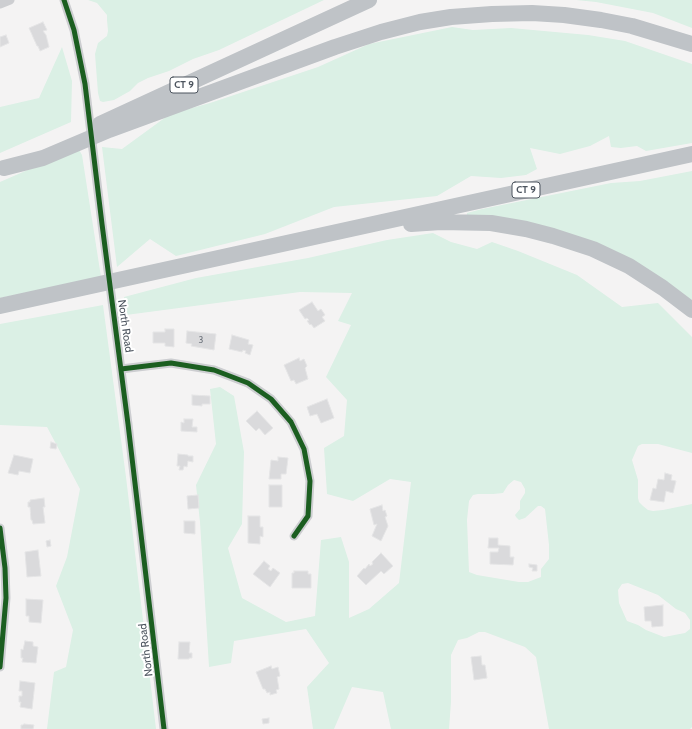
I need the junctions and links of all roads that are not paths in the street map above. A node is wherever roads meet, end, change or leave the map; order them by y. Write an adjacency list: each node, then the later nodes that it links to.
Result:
1 (10, 0): 4 (street)
2 (64, 0): 11 (street, North Road)
3 (369, 0): 7 (highway, CT 9)
4 (0, 4)
5 (692, 44): 7 (highway)
6 (692, 154): 8 (highway, CT 9)
7 (2, 169)
8 (359, 227): 9 (highway, CT 9); 10 (highway)
9 (0, 306)
10 (692, 310)
11 (121, 369): 13 (street); 15 (street, North Road)
12 (0, 528): 14 (street)
13 (294, 536)
14 (0, 667)
15 (164, 729)

